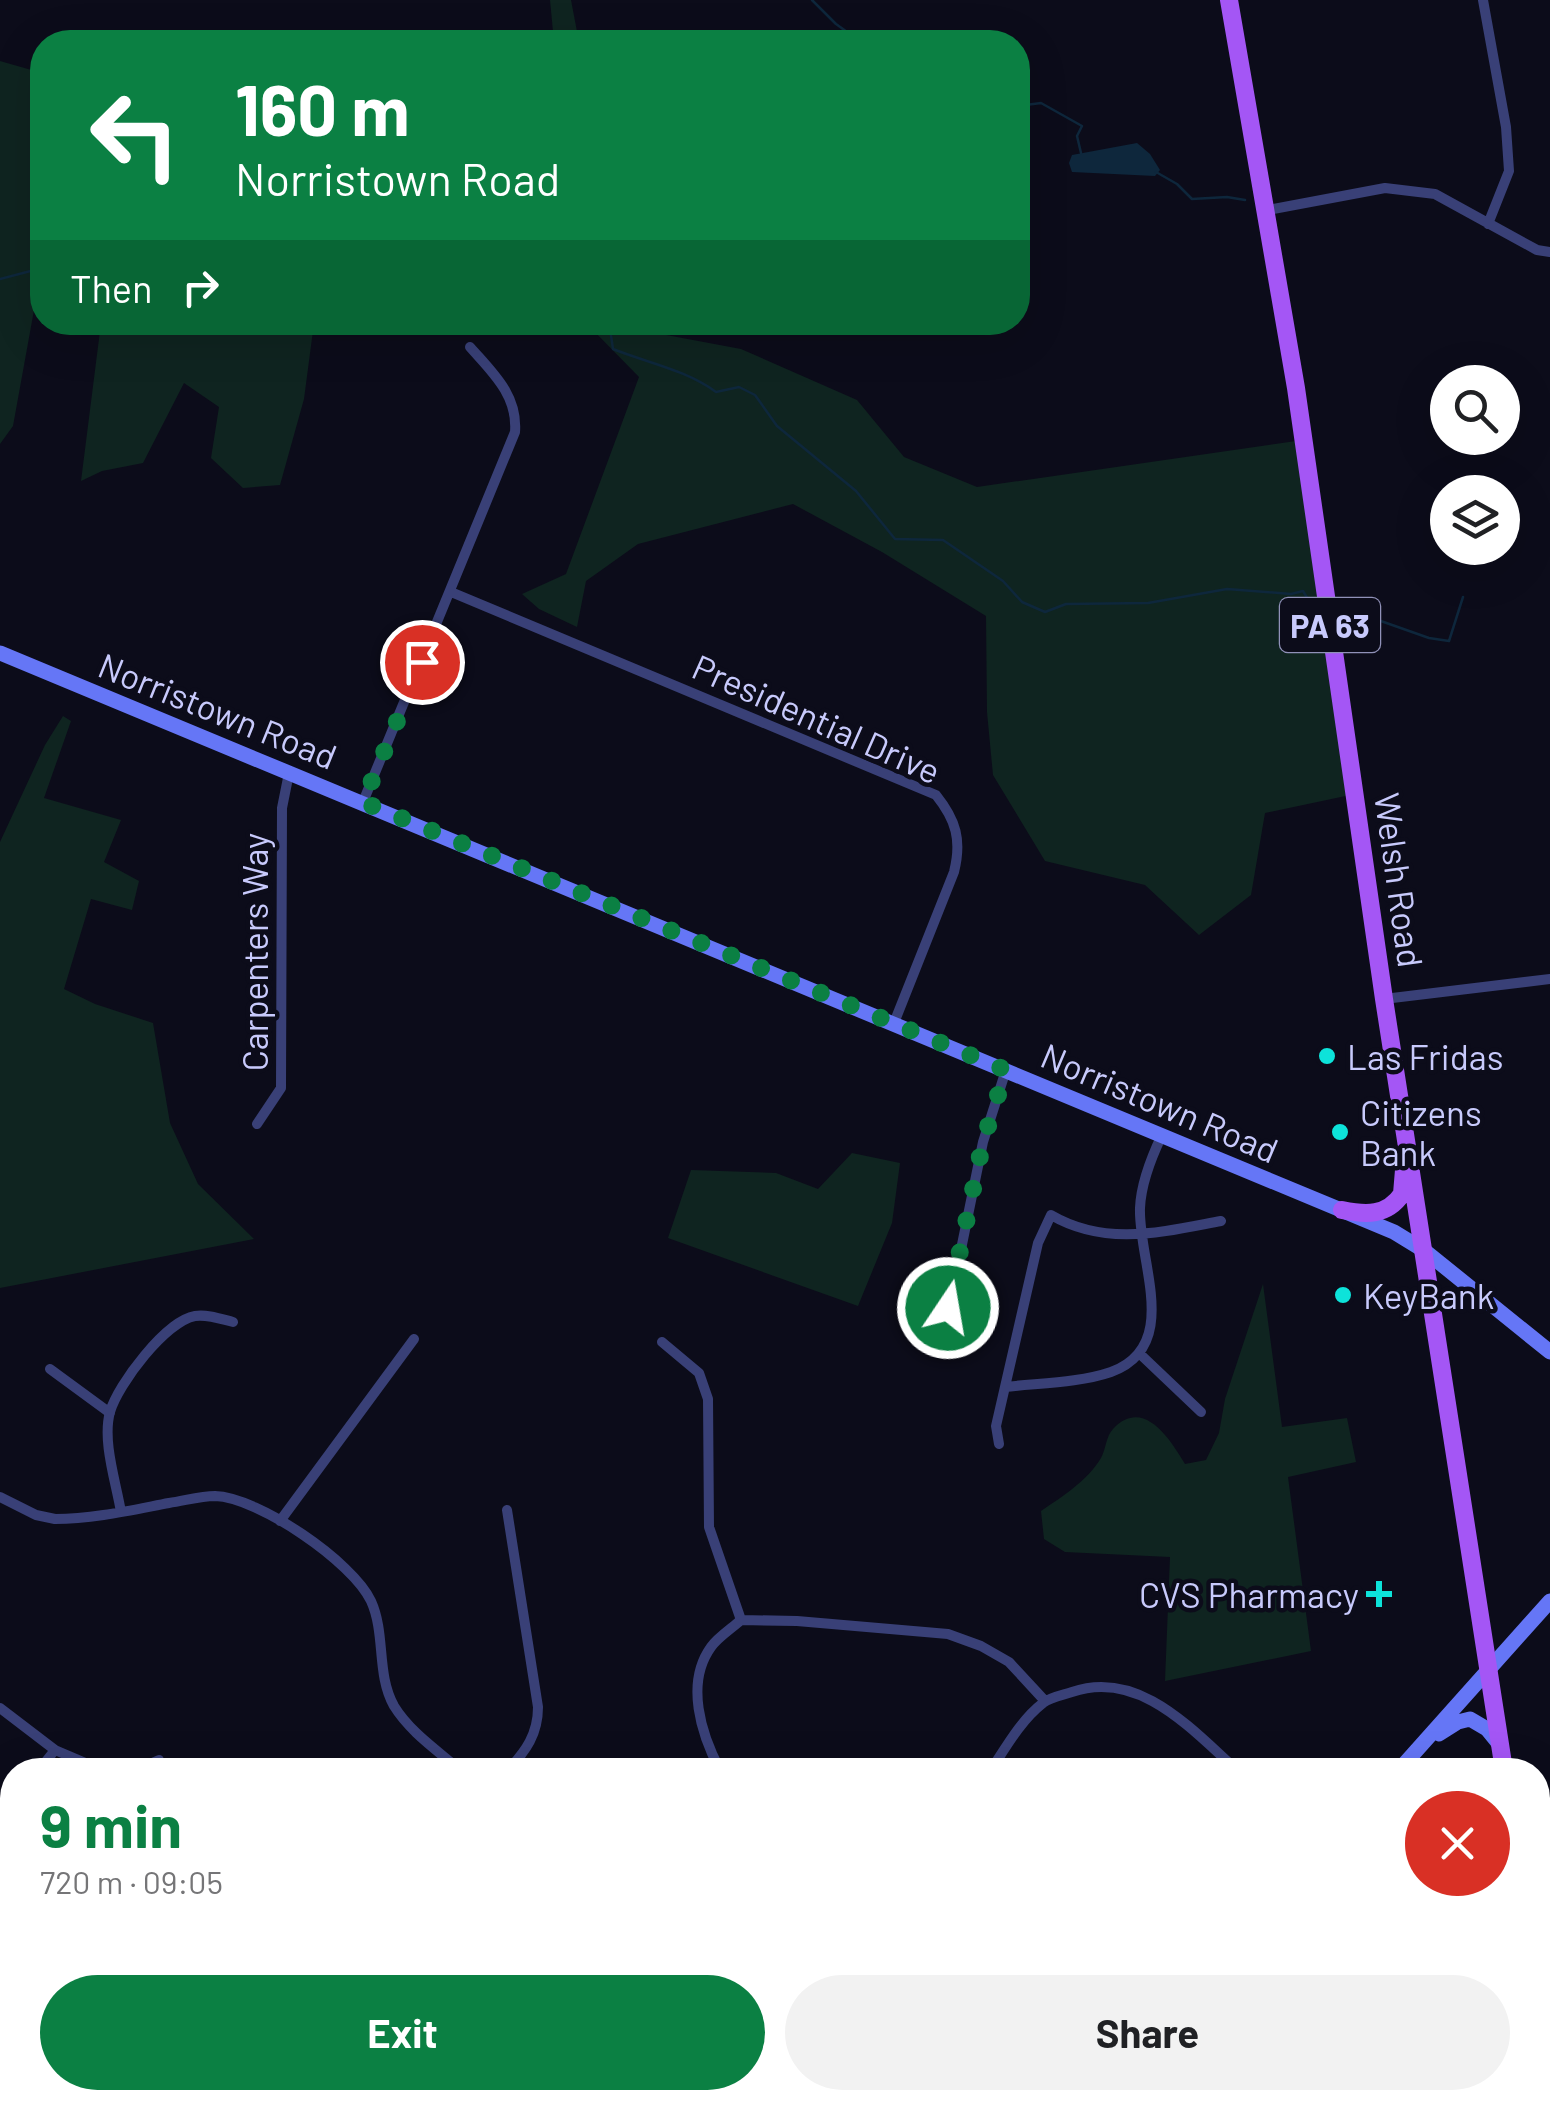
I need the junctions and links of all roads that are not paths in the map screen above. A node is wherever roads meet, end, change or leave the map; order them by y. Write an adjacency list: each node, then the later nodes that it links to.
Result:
1 (1229, 0): 3 (main road, Welsh Road / PA 63)
2 (1483, 0): 4 (street)
3 (1263, 211): 4 (street); 12 (main road, Welsh Road / PA 63)
4 (1488, 224): 5 (street)
5 (1550, 252)
6 (470, 346): 7 (street)
7 (452, 592): 10 (street); 13 (street, Presidential Drive)
8 (0, 654): 9 (main road, Norristown Road)
9 (290, 773): 10 (main road, Norristown Road); 16 (street, Carpenters Way)
10 (363, 802): 13 (main road, Norristown Road)
11 (1550, 979): 12 (street)
12 (1384, 999): 15 (main road, Welsh Road / PA 63)
13 (894, 1023): 14 (main road, Norristown Road)
14 (1006, 1070): 17 (main road, Norristown Road); 25 (street)
15 (1402, 1109): 18 (main road); 21 (main road, Welsh Road / PA 63)
16 (257, 1124)
17 (1162, 1135): 18 (main road, Norristown Road); 20 (street)
18 (1342, 1210): 21 (main road, Norristown Road)
19 (1221, 1221): 20 (street)
20 (1142, 1235): 27 (street); 29 (street)
21 (1425, 1251): 26 (main road, Norristown Road); 39 (main road, Welsh Road / PA 63)
22 (233, 1322): 31 (street)
23 (414, 1339): 36 (street)
24 (662, 1342): 38 (street)
25 (919, 1343)
26 (1550, 1352)
27 (1140, 1354): 29 (street); 30 (street)
28 (50, 1369): 31 (street)
29 (1005, 1387): 32 (street)
30 (1201, 1412)
31 (110, 1413): 35 (street)
32 (999, 1444)
33 (0, 1497): 35 (street)
34 (507, 1510): 47 (street)
35 (121, 1512): 36 (street)
36 (280, 1521): 46 (street)
37 (1550, 1600): 39 (main road)
38 (741, 1620): 40 (street); 48 (street)
39 (1488, 1670): 42 (main road, Welsh Road / PA 63); 51 (main road)
40 (1045, 1701): 49 (street); 50 (street)
41 (0, 1708): 43 (street)
42 (1500, 1745): 52 (main road); 53 (main road, Welsh Road / PA 63)
43 (55, 1750): 44 (street); 45 (street)
44 (49, 1758)
45 (74, 1758)
46 (446, 1758)
47 (518, 1758)
48 (714, 1758)
49 (999, 1758)
50 (1223, 1758)
51 (1409, 1758)
52 (1411, 1758)
53 (1502, 1758)

